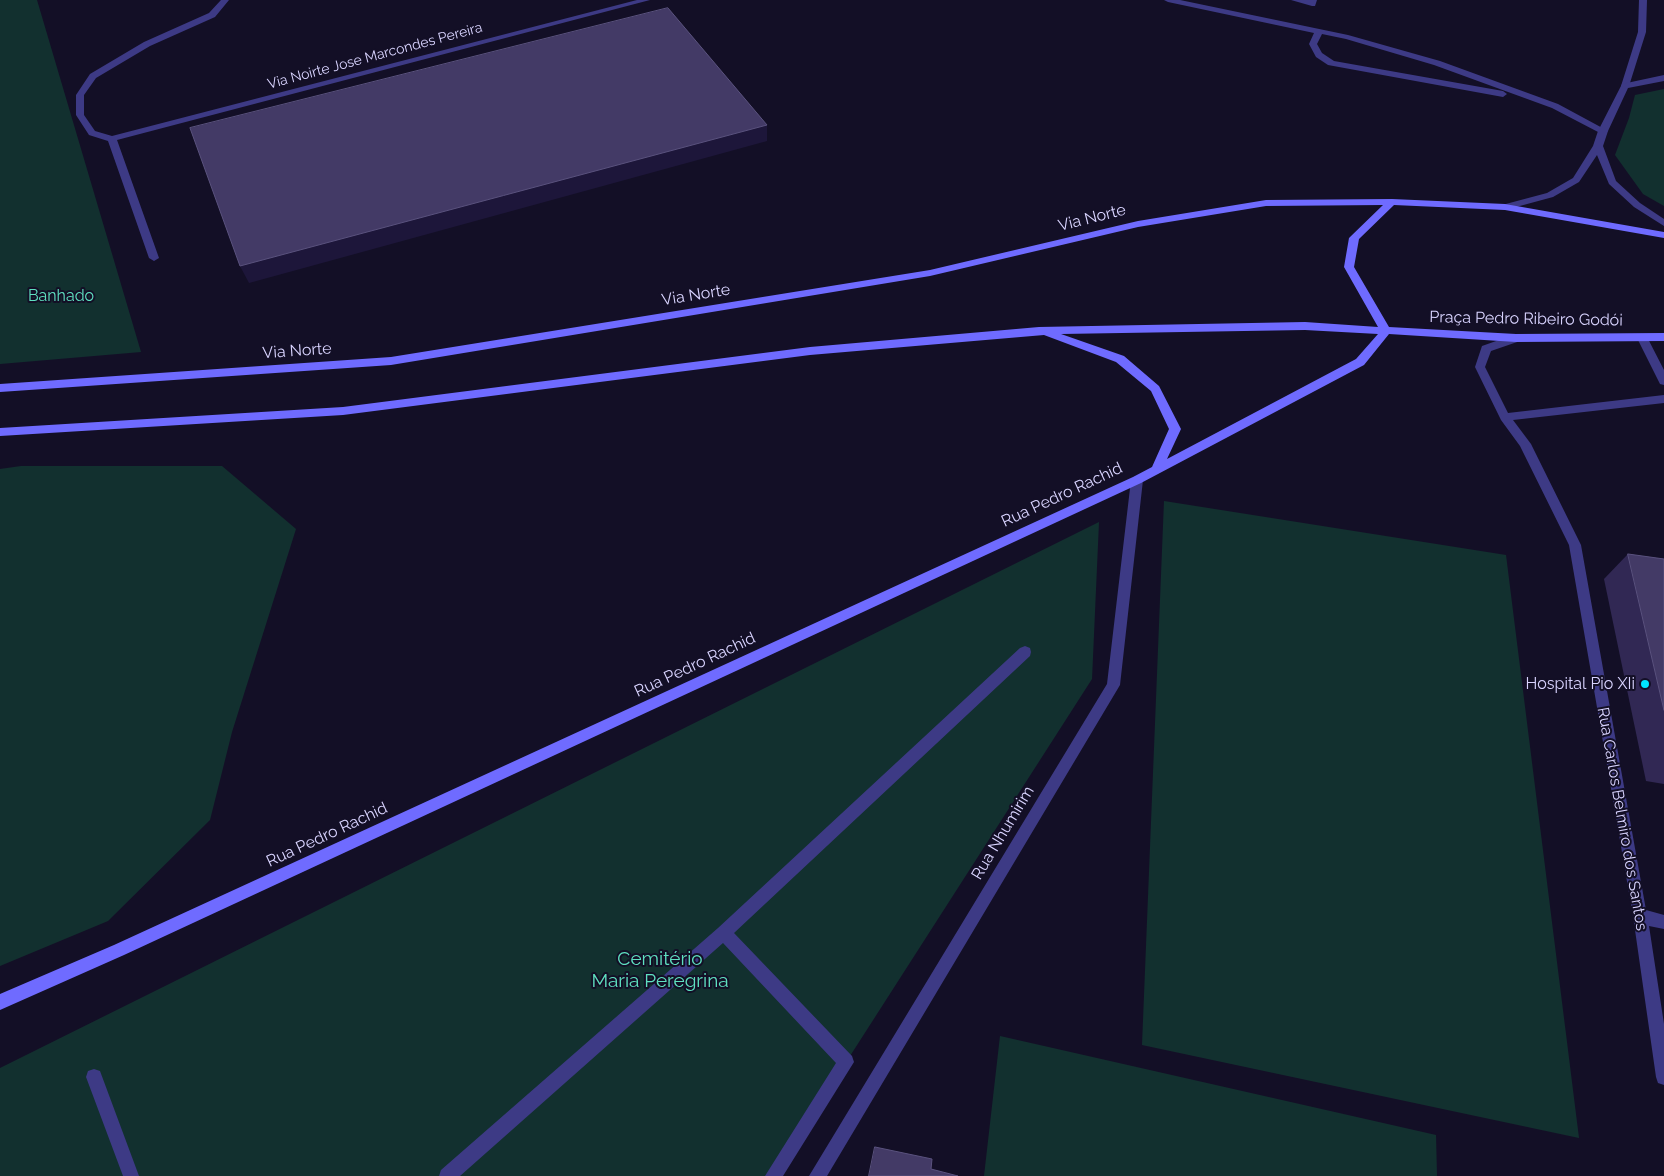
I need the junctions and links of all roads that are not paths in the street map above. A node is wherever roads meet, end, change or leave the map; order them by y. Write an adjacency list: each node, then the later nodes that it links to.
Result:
1 (225, 0): 12 (street)
2 (646, 0): 12 (street, Via Noirte Jose Marcondes Pereira)
3 (1168, 0): 7 (street)
4 (1295, 0): 5 (street)
5 (1313, 0)
6 (1642, 0): 9 (street)
7 (1318, 31): 10 (street); 10 (street)
8 (1664, 78): 9 (street)
9 (1625, 86): 11 (street)
10 (1537, 100): 11 (street)
11 (1603, 131): 13 (street)
12 (112, 139): 18 (street)
13 (1598, 146): 15 (street); 16 (street)
14 (1392, 202): 15 (main road); 20 (main road); 25 (main road, Via Norte)
15 (1505, 207): 17 (main road)
16 (1664, 223)
17 (1664, 235)
18 (154, 258)
19 (1039, 331): 20 (main road); 28 (main road); 29 (main road)
20 (1386, 331): 22 (main road, Praça Pedro Ribeiro Godói); 29 (main road, Rua Pedro Rachid)
21 (1664, 337): 23 (main road, Praça Pedro Ribeiro Godói)
22 (1516, 338): 23 (main road, Praça Pedro Ribeiro Godói); 27 (street, Rua Carlos Belmiro dos Santos)
23 (1642, 338): 24 (street)
24 (1664, 381)
25 (0, 388)
26 (1664, 399): 27 (street)
27 (1505, 417): 32 (street, Rua Carlos Belmiro dos Santos)
28 (0, 432)
29 (1157, 469): 30 (main road, Rua Pedro Rachid)
30 (1137, 480): 35 (main road, Rua Pedro Rachid); 41 (street, Rua Nhumirim)
31 (1025, 652): 34 (street)
32 (1640, 916): 33 (street); 37 (street, Rua Carlos Belmiro dos Santos)
33 (1664, 922)
34 (723, 933): 39 (street); 40 (street)
35 (0, 1002)
36 (94, 1077): 38 (street)
37 (1664, 1077)
38 (131, 1176)
39 (447, 1176)
40 (773, 1176)
41 (817, 1176)

